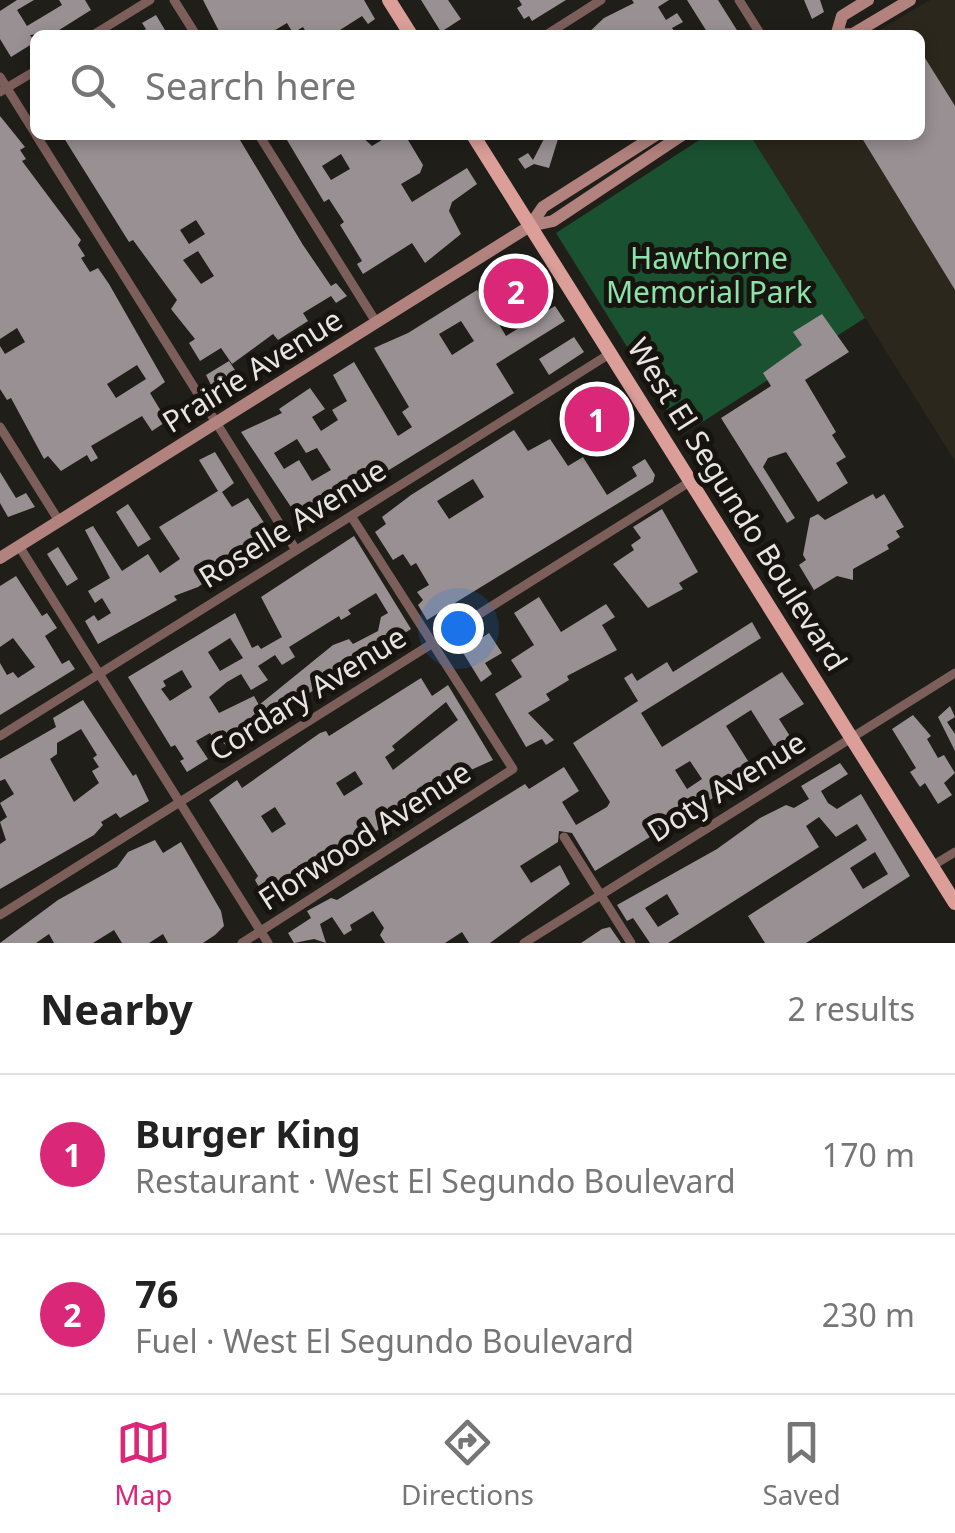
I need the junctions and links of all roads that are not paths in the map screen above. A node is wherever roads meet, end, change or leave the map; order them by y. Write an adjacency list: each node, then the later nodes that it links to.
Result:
1 (150, 0): 8 (street)
2 (174, 0): 9 (street)
3 (389, 0): 10 (main road)
4 (602, 0): 11 (street)
5 (738, 0): 12 (street)
6 (868, 0): 13 (main road)
7 (910, 0): 14 (main road)
8 (102, 30)
9 (193, 30)
10 (407, 30)
11 (554, 30)
12 (757, 30)
13 (837, 30)
14 (860, 30)
15 (30, 74): 17 (street)
16 (0, 77): 17 (street)
17 (4, 90): 18 (street)
18 (30, 126)
19 (40, 140): 27 (street)
20 (262, 140): 25 (street)
21 (476, 140): 24 (main road, West El Segundo Boulevard)
22 (648, 140): 24 (main road, Prairie Avenue)
23 (678, 140): 24 (main road, Prairie Avenue)
24 (530, 226): 25 (main road, Prairie Avenue); 26 (main road, West El Segundo Boulevard)
25 (376, 322): 27 (main road, Prairie Avenue)
26 (610, 353): 29 (main road, West El Segundo Boulevard); 30 (street, Roselle Avenue)
27 (216, 422): 31 (main road, Prairie Avenue); 33 (street)
28 (0, 427): 31 (street)
29 (691, 481): 35 (street, Cordary Avenue); 39 (main road, West El Segundo Boulevard)
30 (351, 516): 33 (street, Roselle Avenue); 35 (street)
31 (59, 521): 32 (main road, Prairie Avenue)
32 (19, 546): 34 (main road, Prairie Avenue); 37 (street)
33 (296, 550): 37 (street, Roselle Avenue)
34 (0, 558)
35 (433, 643): 40 (street, Cordary Avenue); 47 (street, Florwood Avenue)
36 (955, 673): 39 (street, Doty Avenue)
37 (100, 674): 38 (street, Roselle Avenue); 40 (street)
38 (0, 736)
39 (852, 738): 43 (main road, West El Segundo Boulevard); 44 (street, Doty Avenue)
40 (180, 802): 46 (street, Cordary Avenue); 47 (street)
41 (564, 837): 44 (street)
42 (955, 852): 43 (street)
43 (932, 866): 45 (main road, West El Segundo Boulevard)
44 (600, 894): 50 (street, Doty Avenue); 51 (street)
45 (955, 903)
46 (0, 915)
47 (261, 931): 48 (street, Florwood Avenue); 49 (street)
48 (242, 943)
49 (268, 943)
50 (524, 943)
51 (631, 943)

